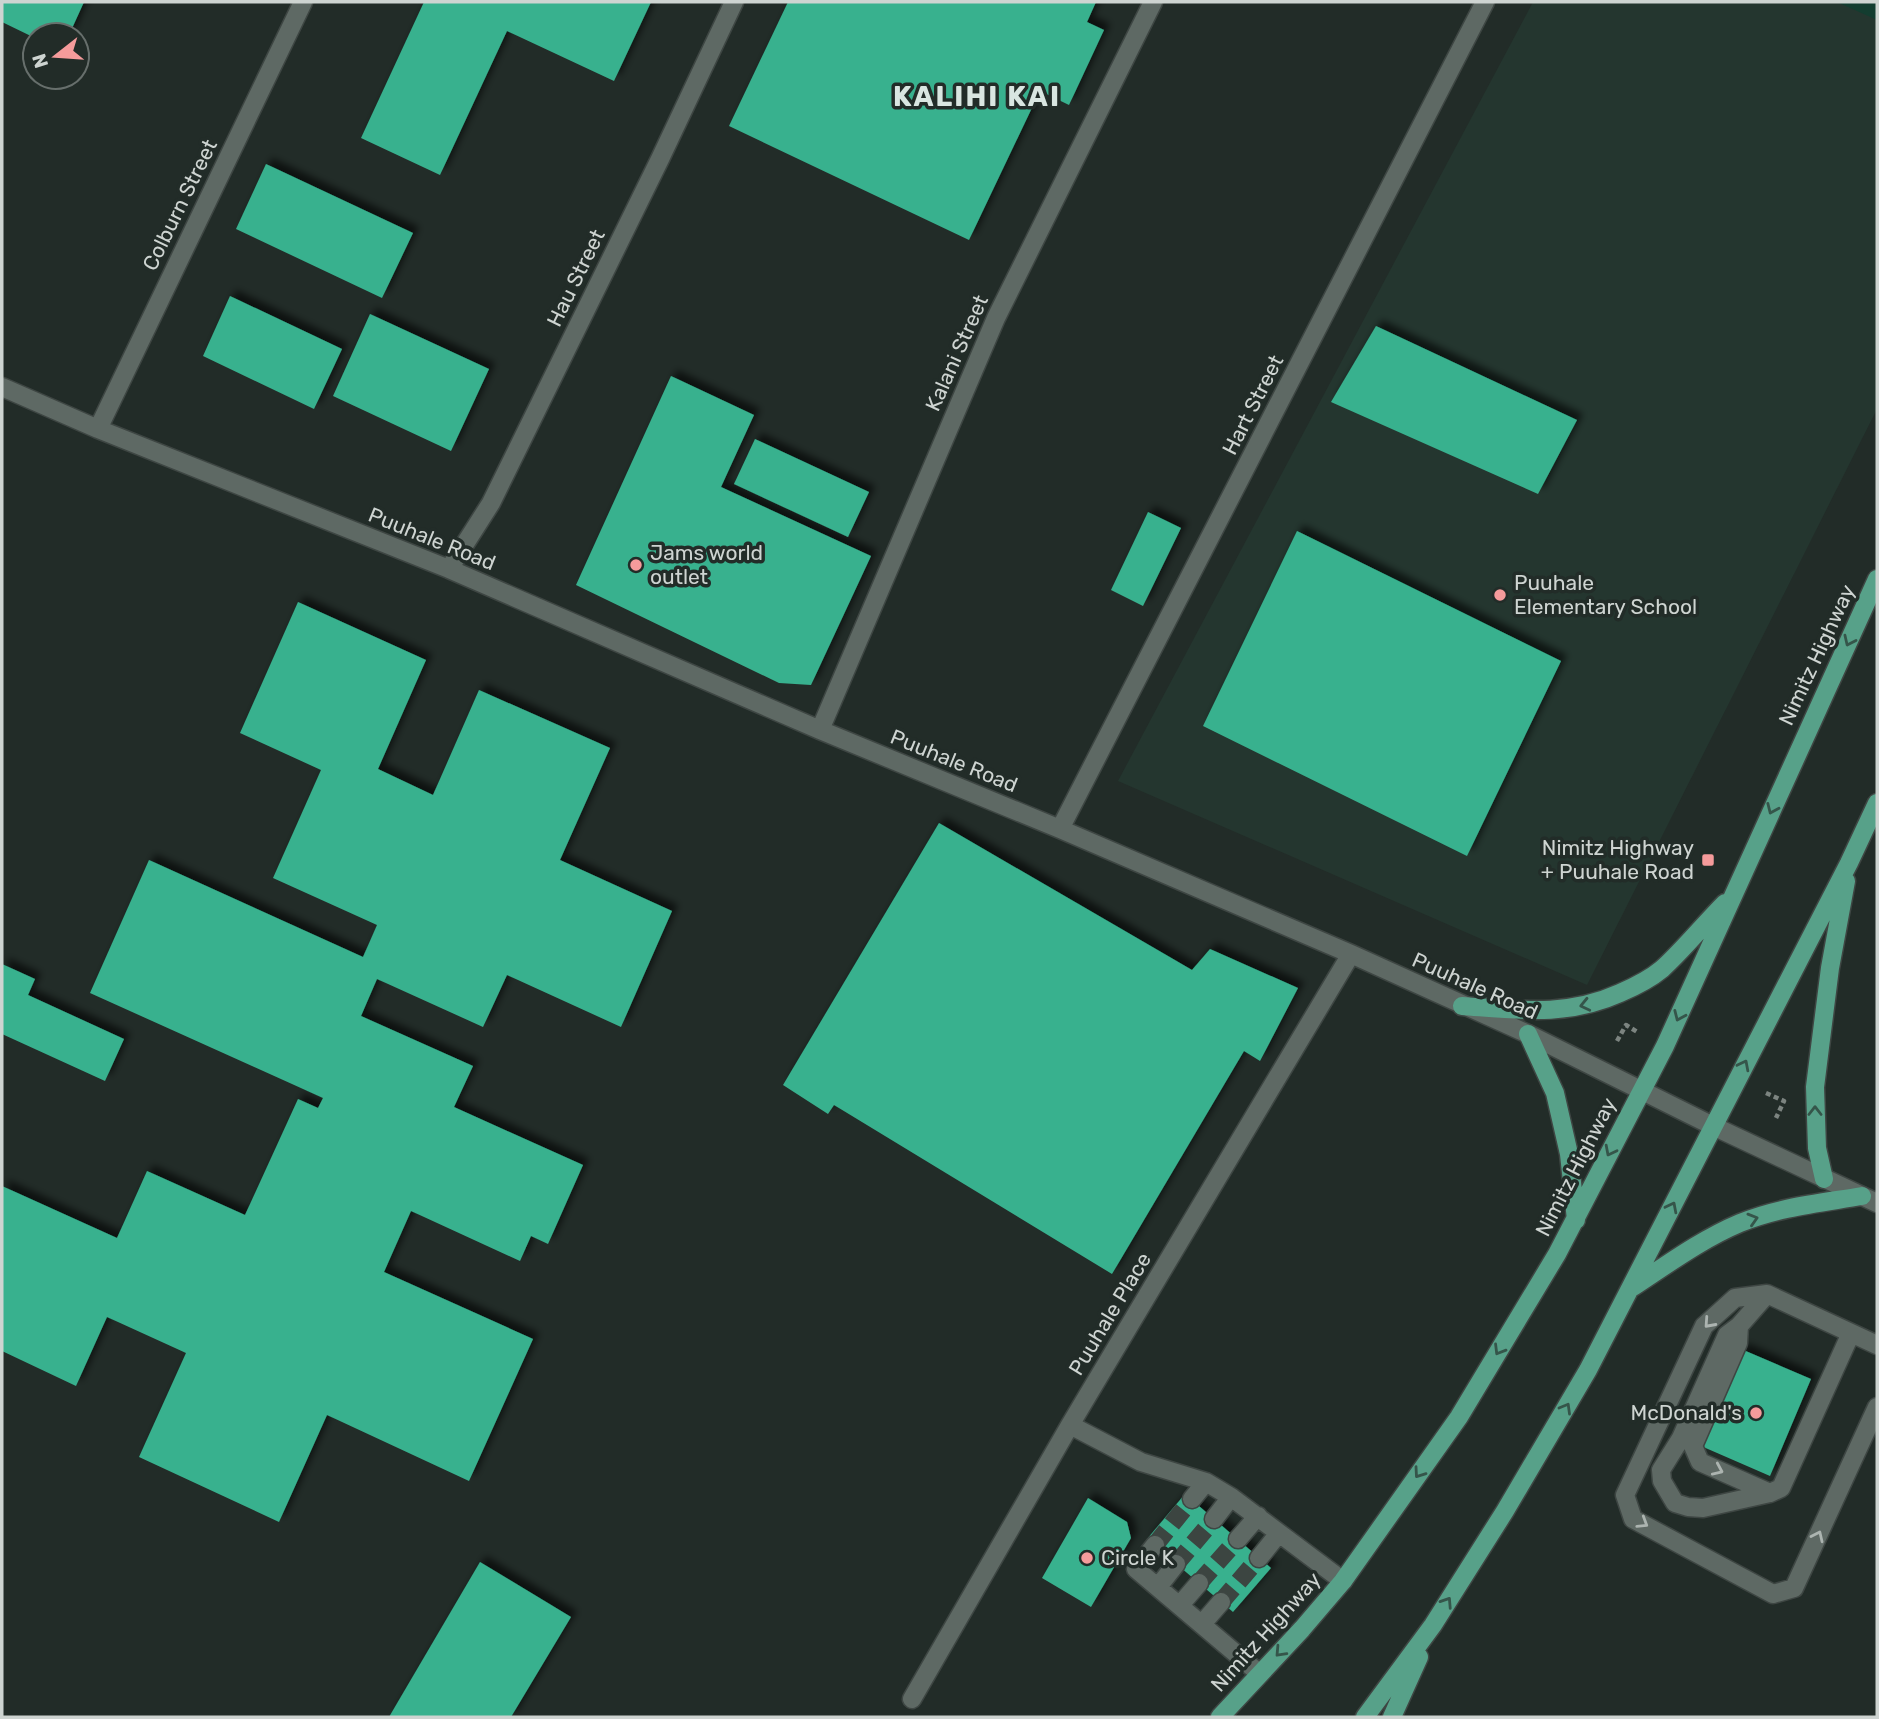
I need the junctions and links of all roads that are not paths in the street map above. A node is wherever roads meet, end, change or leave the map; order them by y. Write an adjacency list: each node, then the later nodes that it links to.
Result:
1 (303, 2): 6 (street, Colburn Street)
2 (734, 2): 7 (street, Hau Street)
3 (1153, 2): 9 (street, Kalani Street)
4 (1485, 2): 11 (street, Hart Street)
5 (2, 387): 6 (street, Puuhale Road)
6 (98, 429): 7 (street, Puuhale Road)
7 (449, 569): 9 (street, Puuhale Road)
8 (1877, 579): 13 (main road, Nimitz Highway, one-way to 13)
9 (820, 730): 11 (street, Puuhale Road)
10 (1877, 803): 12 (main road)
11 (1060, 829): 14 (street, Puuhale Road)
12 (1849, 863): 18 (main road, one-way to 12); 19 (main road, one-way to 12)
13 (1734, 892): 15 (main road, one-way to 15); 17 (main road, Nimitz Highway, one-way to 17)
14 (1351, 954): 15 (street, Puuhale Road); 28 (street, Puuhale Place)
15 (1462, 1006): 16 (street, Puuhale Road)
16 (1528, 1034): 17 (street, Puuhale Road); 21 (main road)
17 (1641, 1091): 18 (street, Puuhale Road); 21 (main road, Nimitz Highway, one-way to 21)
18 (1713, 1126): 19 (street, Puuhale Road); 22 (main road, one-way to 18)
19 (1824, 1179): 20 (street, Puuhale Road)
20 (1870, 1200): 22 (main road, one-way to 20)
21 (1576, 1220): 40 (main road, Nimitz Highway, one-way to 40)
22 (1630, 1289): 46 (main road, one-way to 22)
23 (1767, 1294): 24 (street); 25 (street); 27 (street, one-way to 27)
24 (1738, 1326): 30 (street, one-way to 30); 30 (street)
25 (1850, 1333): 26 (street); 30 (street)
26 (1877, 1345)
27 (1877, 1408)
28 (1070, 1425): 29 (street); 48 (street, Puuhale Place)
29 (1206, 1482): 31 (street); 32 (street)
30 (1770, 1493)
31 (1231, 1497): 33 (street); 34 (street)
32 (1192, 1499)
33 (1258, 1516): 35 (street); 36 (street)
34 (1214, 1518)
35 (1279, 1533): 38 (street); 40 (street)
36 (1238, 1539)
37 (1154, 1545): 42 (street)
38 (1259, 1558)
39 (1177, 1564): 42 (street)
40 (1343, 1581): 47 (main road, Nimitz Highway, one-way to 47)
41 (1199, 1583): 44 (street)
42 (1158, 1587): 44 (street)
43 (1221, 1602): 45 (street)
44 (1180, 1605): 45 (street)
45 (1202, 1624): 47 (street)
46 (1433, 1625): 50 (main road); 51 (main road)
47 (1260, 1674): 49 (main road, Nimitz Highway)
48 (912, 1699)
49 (1220, 1717)
50 (1365, 1717)
51 (1392, 1717)

